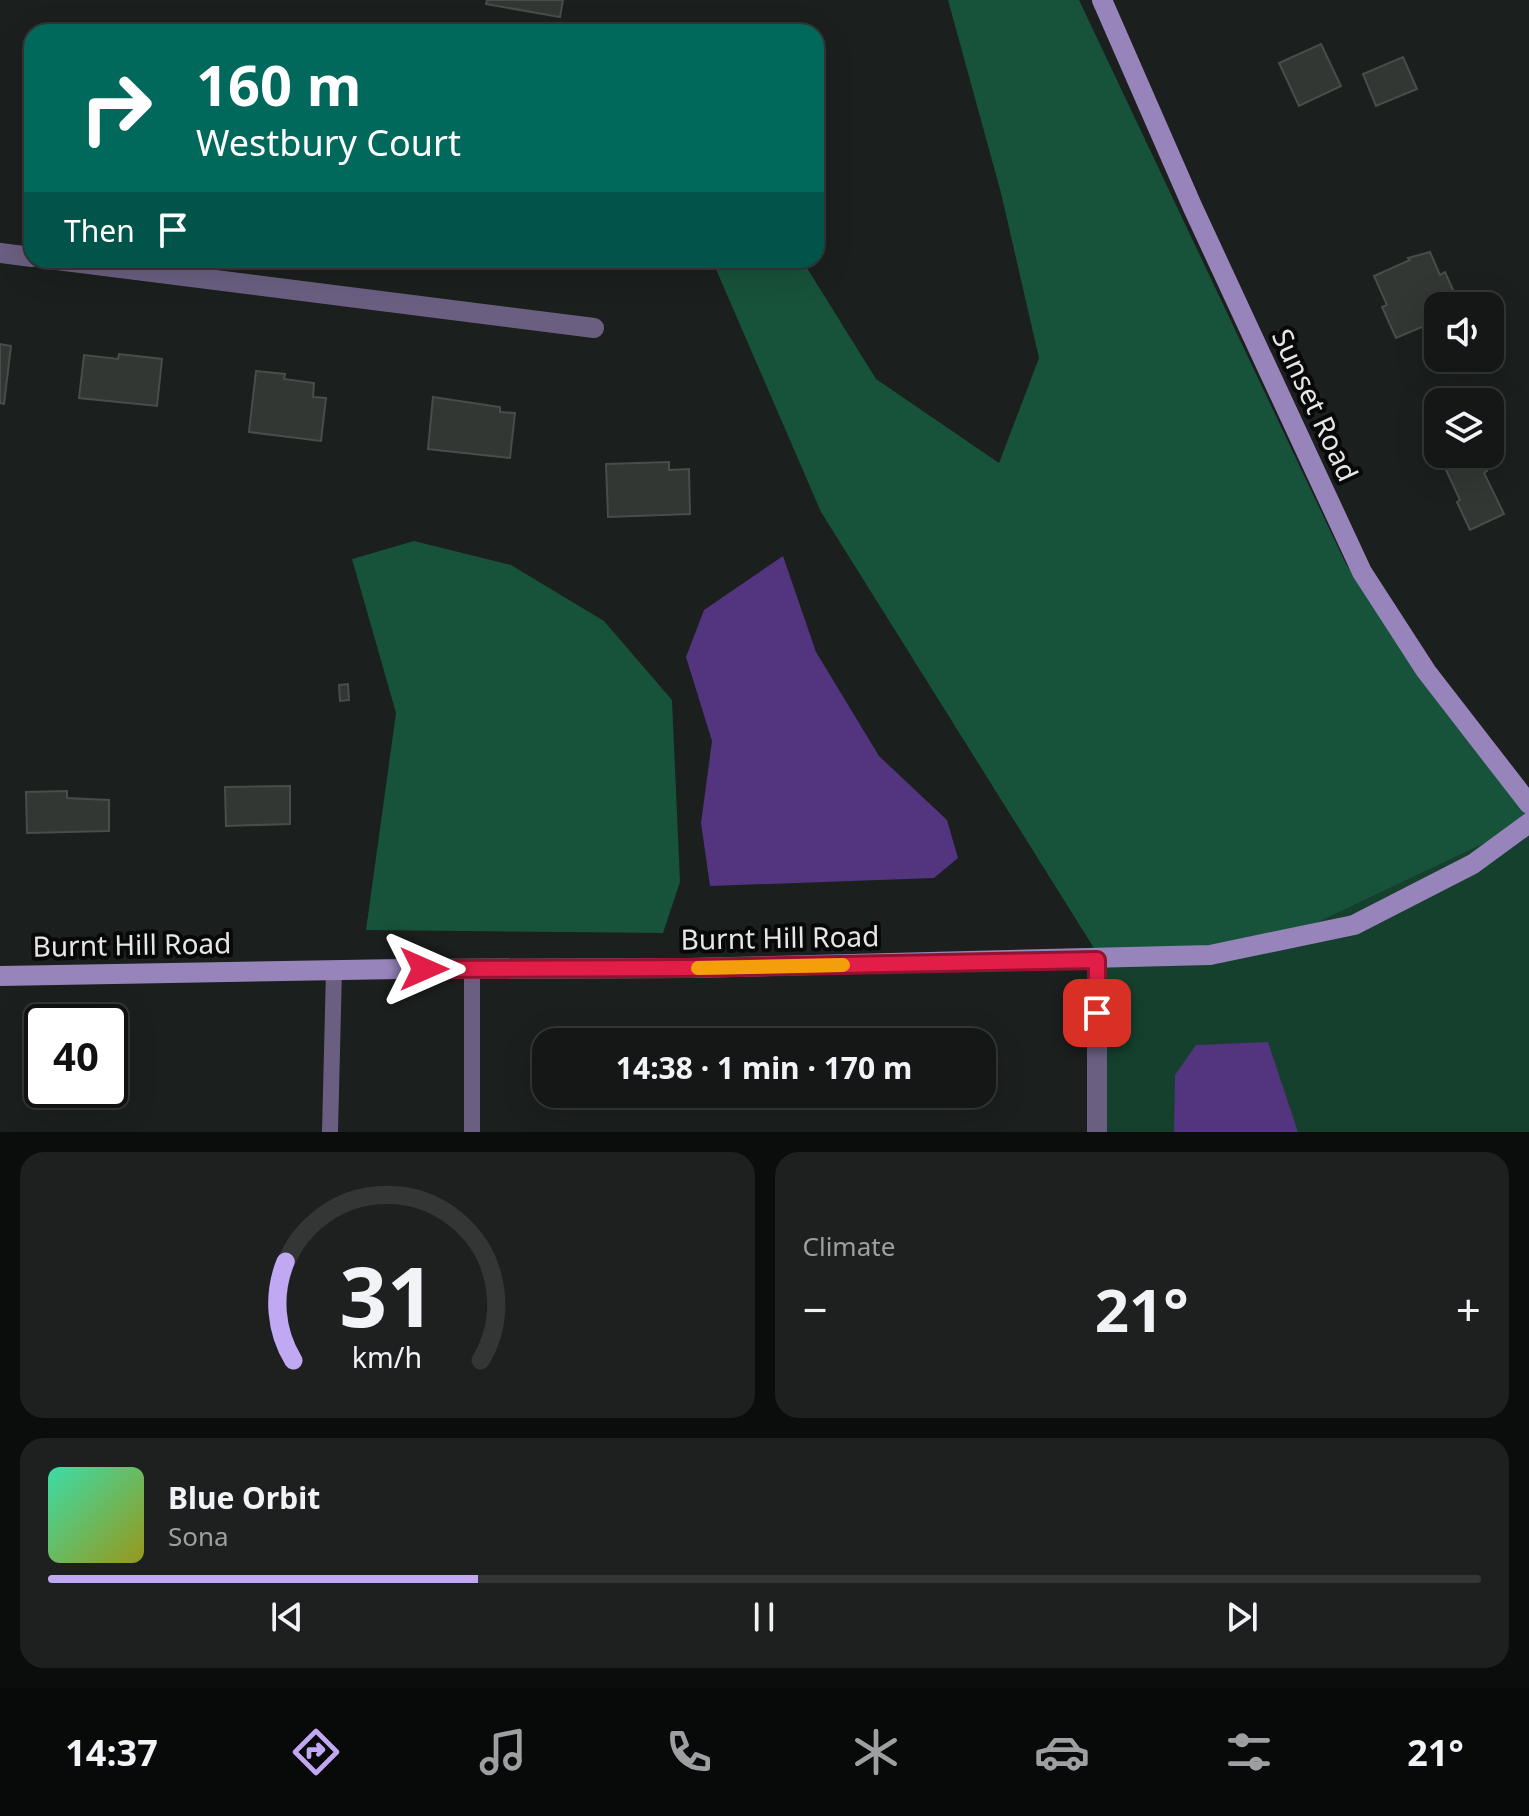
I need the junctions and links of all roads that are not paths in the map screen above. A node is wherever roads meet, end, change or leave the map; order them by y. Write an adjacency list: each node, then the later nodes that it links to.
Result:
1 (1102, 0): 6 (street, Sunset Road)
2 (0, 253): 3 (street)
3 (24, 256)
4 (120, 268): 5 (street)
5 (594, 328)
6 (1529, 804)
7 (1529, 823): 8 (street, Burnt Hill Road)
8 (1097, 960): 9 (street, Burnt Hill Road); 14 (street)
9 (472, 968): 10 (street, Burnt Hill Road); 13 (lane)
10 (334, 970): 11 (street, Burnt Hill Road); 12 (lane)
11 (0, 976)
12 (330, 1132)
13 (472, 1132)
14 (1097, 1132)

